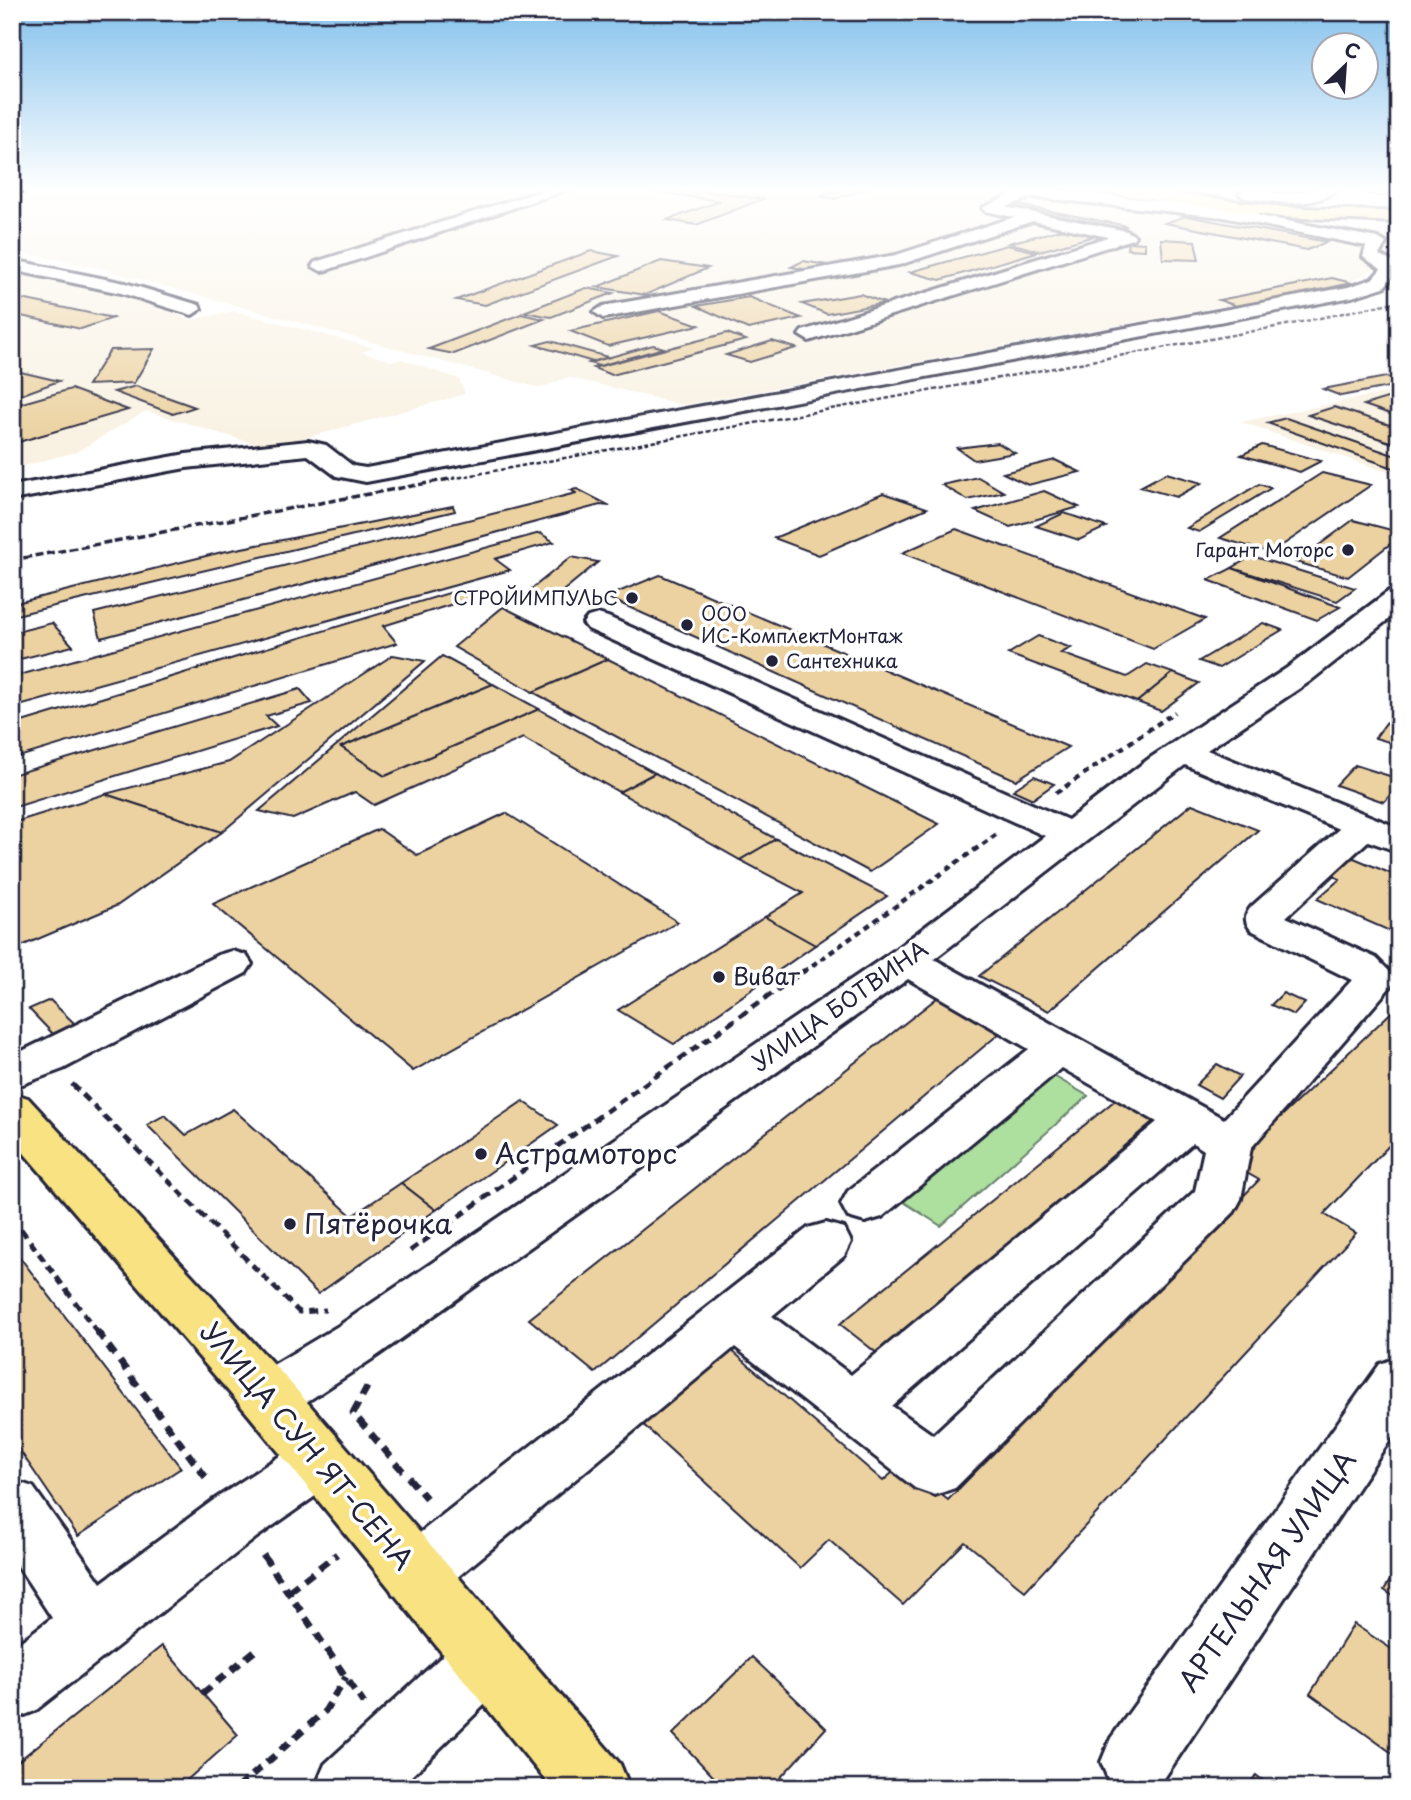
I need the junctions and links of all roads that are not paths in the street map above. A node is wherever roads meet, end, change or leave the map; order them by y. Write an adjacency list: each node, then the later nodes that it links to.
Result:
1 (41, 271): 5 (street)
2 (836, 271): 6 (street)
3 (1015, 271): 7 (street)
4 (1388, 271): 8 (street)
5 (192, 309)
6 (603, 312)
7 (810, 335)
8 (12, 493)
9 (1399, 597): 11 (street, УЛИЦА БОТВИНА)
10 (598, 623): 13 (street)
11 (1179, 732): 12 (street); 13 (street, УЛИЦА БОТВИНА)
12 (1381, 834): 19 (street)
13 (1072, 835): 14 (street, УЛИЦА БОТВИНА)
14 (906, 961): 16 (street); 24 (street, УЛИЦА БОТВИНА)
15 (232, 964): 17 (street)
16 (1060, 1046): 19 (street); 20 (street)
17 (30, 1066)
18 (12, 1109): 24 (main road, УЛИЦА СУН ЯТ-СЕНА)
19 (1210, 1131): 25 (street); 25 (street)
20 (865, 1204)
21 (826, 1242): 22 (street)
22 (735, 1317): 25 (street); 28 (street)
23 (1399, 1380): 32 (street, АРТЕЛЬНАЯ УЛИЦА)
24 (268, 1397): 26 (main road, УЛИЦА СУН ЯТ-СЕНА)
25 (852, 1407)
26 (337, 1436): 28 (main road, УЛИЦА СУН ЯТ-СЕНА); 29 (street)
27 (12, 1506): 29 (street)
28 (415, 1574): 30 (main road, УЛИЦА СУН ЯТ-СЕНА)
29 (93, 1625): 31 (street)
30 (487, 1658): 33 (street); 34 (main road, УЛИЦА СУН ЯТ-СЕНА)
31 (12, 1688)
32 (1135, 1762)
33 (349, 1788)
34 (596, 1788)

